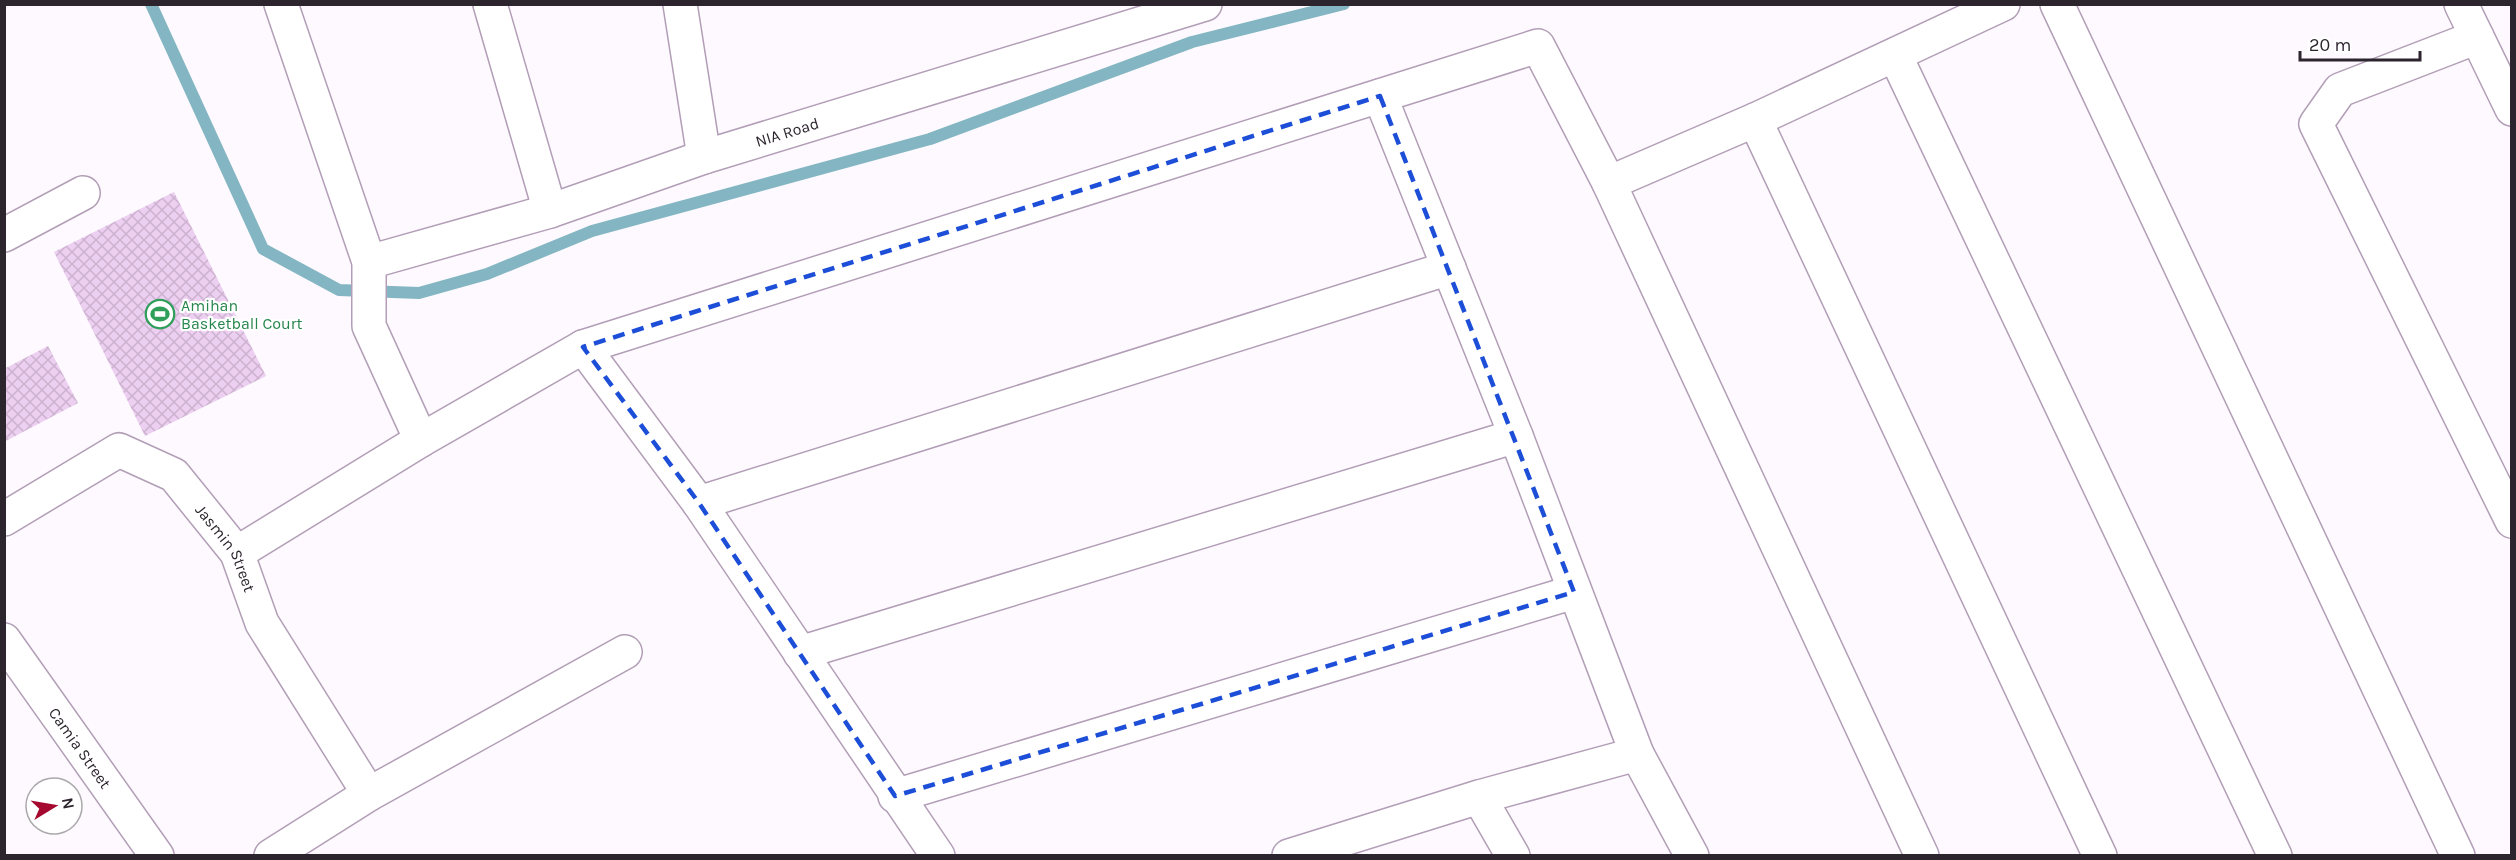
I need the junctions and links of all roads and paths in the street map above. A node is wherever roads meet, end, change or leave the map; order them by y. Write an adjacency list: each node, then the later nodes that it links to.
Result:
1 (281, 4): 18 (street)
2 (490, 4): 16 (street)
3 (680, 4): 13 (street)
4 (1205, 4): 13 (street, NIA Road)
5 (2003, 4): 9 (street)
6 (2057, 4): 45 (street)
7 (2461, 4): 8 (street)
8 (2477, 38): 11 (street); 25 (street)
9 (1895, 55): 12 (street); 44 (street)
10 (1380, 96): 14 (street); 19 (street); 20 (street)
11 (2511, 109)
12 (1755, 120): 14 (street); 43 (street)
13 (704, 157): 16 (street, NIA Road)
14 (1609, 183): 42 (street)
15 (83, 193): 17 (street)
16 (550, 211): 18 (street, NIA Road)
17 (4, 235)
18 (369, 262): 22 (street)
19 (1449, 268): 21 (street); 23 (street)
20 (583, 347): 22 (street); 23 (street)
21 (1516, 436): 27 (street); 30 (street)
22 (421, 440): 26 (street)
23 (699, 503): 30 (street)
24 (4, 519): 26 (street, Jasmin Street)
25 (2511, 521)
26 (237, 553): 32 (street, Jasmin Street)
27 (1574, 592): 31 (street); 33 (street)
28 (4, 640): 36 (street, Camia Street)
29 (624, 652): 32 (street)
30 (800, 653): 33 (street)
31 (1637, 754): 34 (street); 41 (street)
32 (369, 794): 37 (street)
33 (896, 796): 38 (street)
34 (1479, 797): 35 (street); 40 (street)
35 (1351, 847): 39 (street)
36 (157, 855)
37 (271, 855)
38 (938, 855)
39 (1289, 855)
40 (1513, 855)
41 (1692, 855)
42 (1922, 855)
43 (2100, 855)
44 (2275, 855)
45 (2458, 855)

